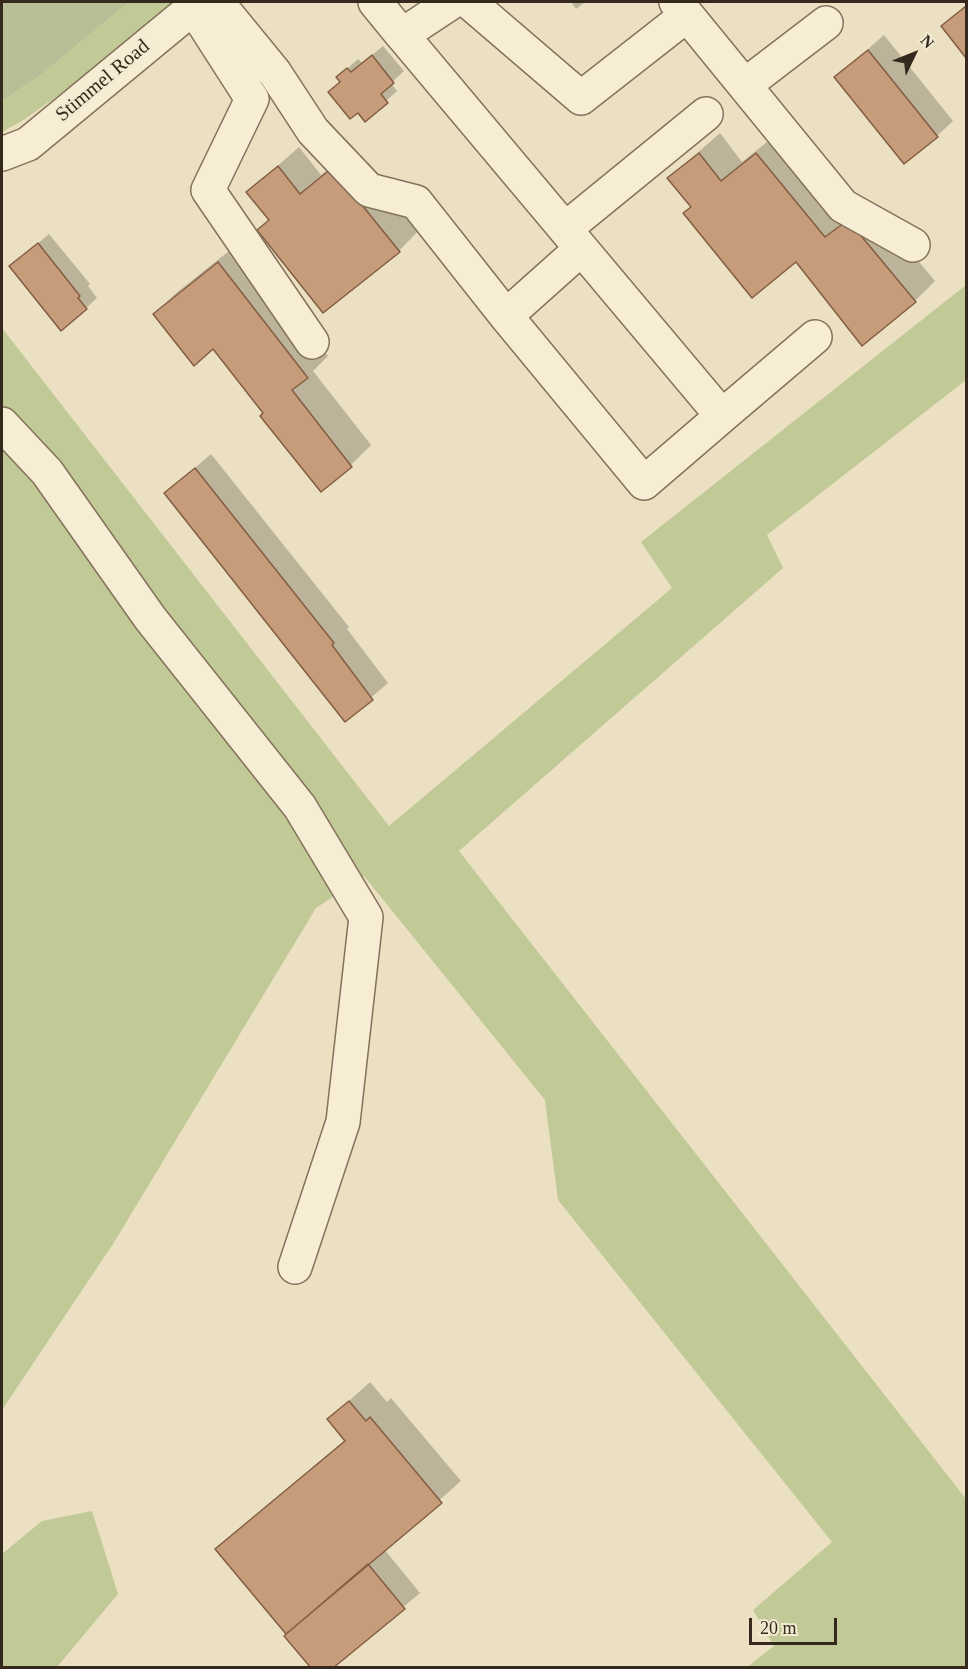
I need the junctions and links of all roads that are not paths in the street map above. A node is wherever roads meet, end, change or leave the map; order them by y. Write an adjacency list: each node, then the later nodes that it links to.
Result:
1 (375, 2): 7 (street)
2 (452, 2): 7 (street)
3 (469, 2): 5 (street)
4 (203, 3): 10 (street, Stimmel Road); 13 (street); 15 (street)
5 (682, 8): 8 (street)
6 (826, 23): 8 (street)
7 (402, 35): 11 (street)
8 (745, 85): 12 (street)
9 (706, 114): 11 (street)
10 (2, 154)
11 (573, 239): 13 (street); 16 (street)
12 (913, 245)
13 (506, 316): 16 (street)
14 (815, 337): 16 (street)
15 (312, 342)
16 (722, 416)
17 (2, 424): 18 (street)
18 (295, 1267)

